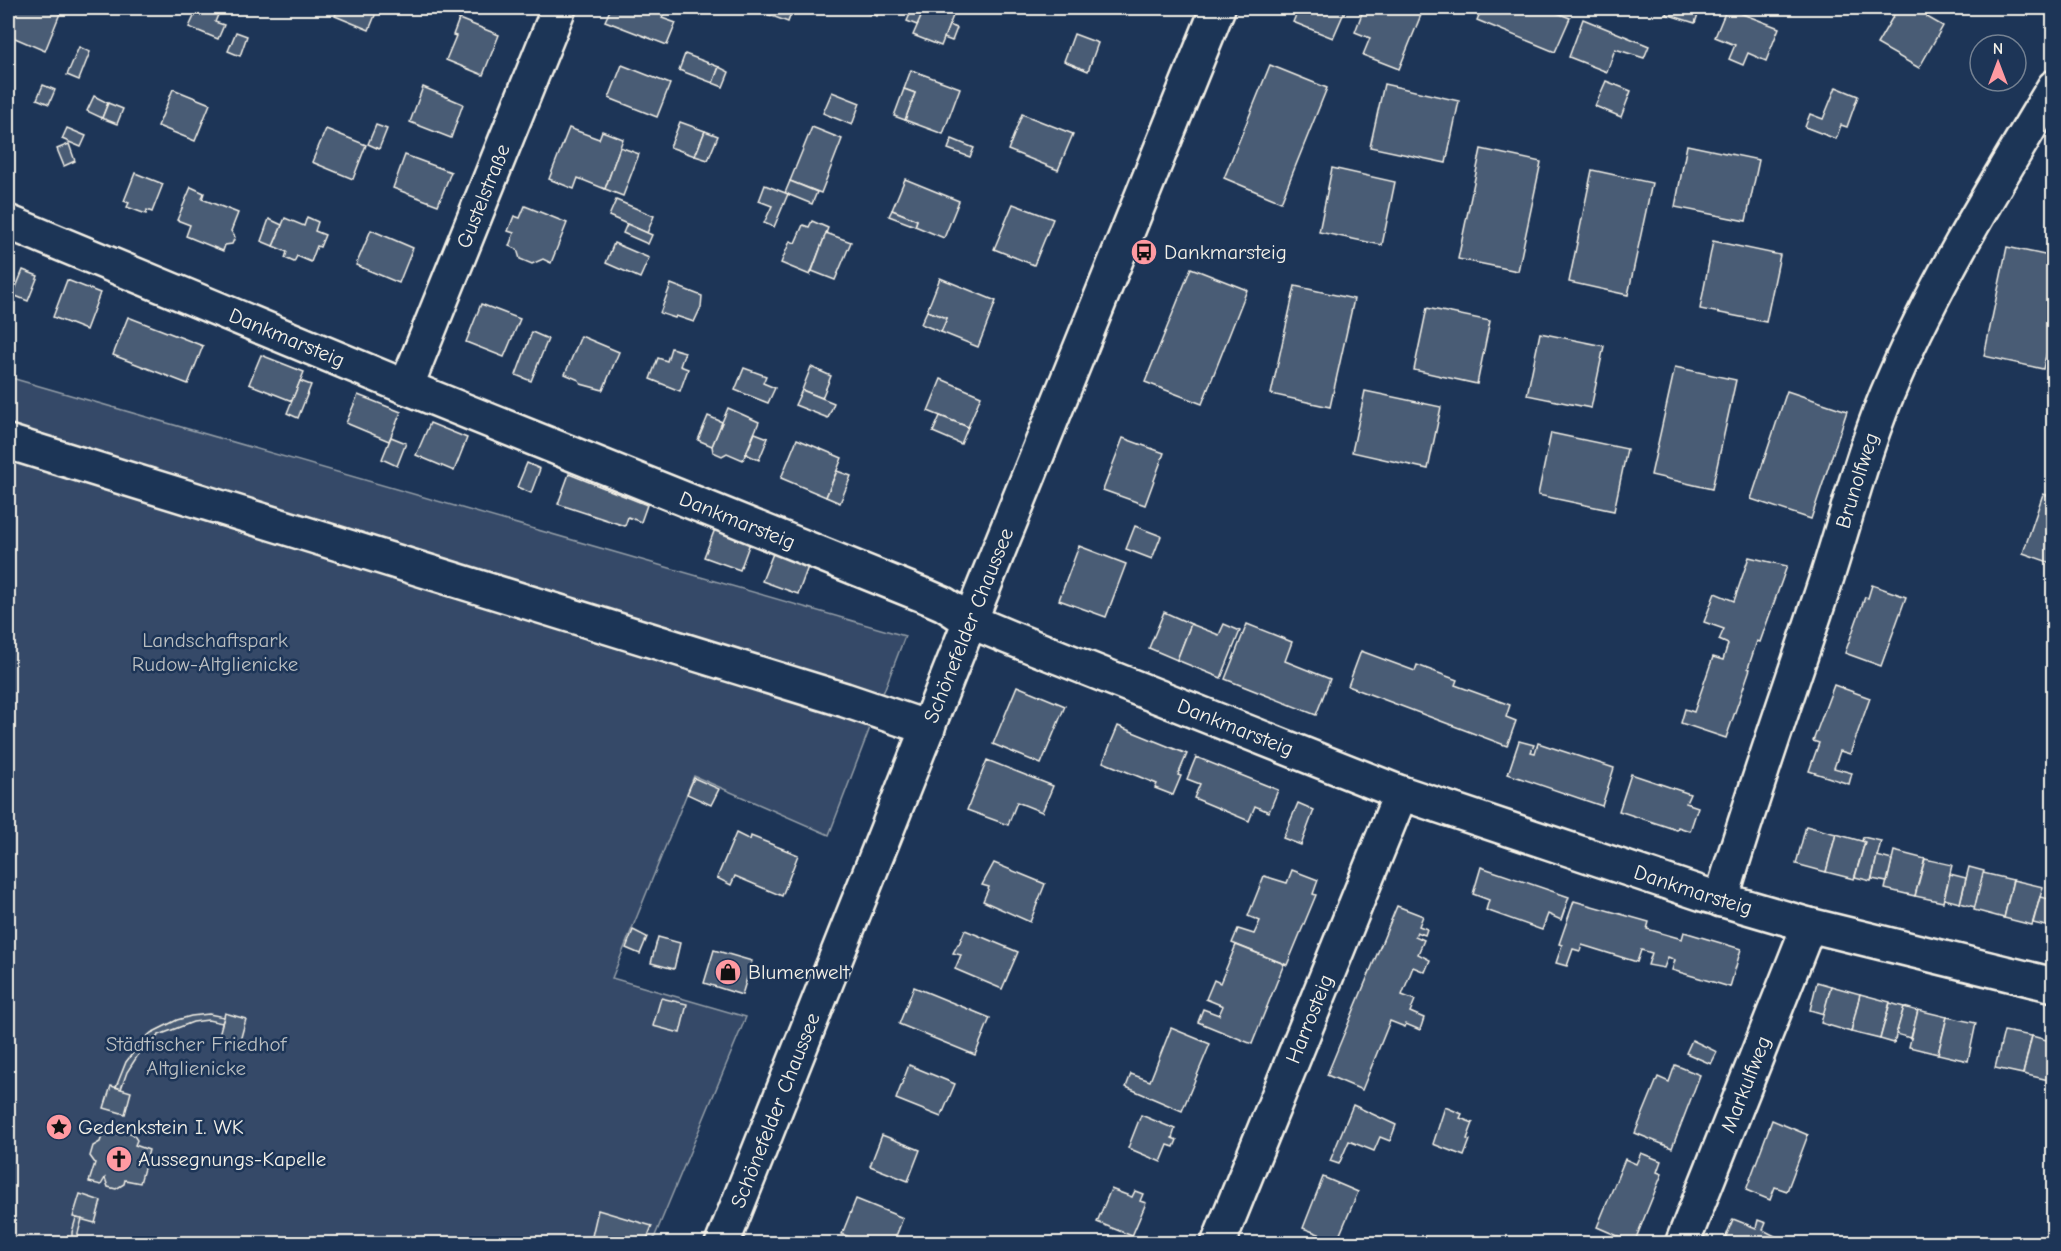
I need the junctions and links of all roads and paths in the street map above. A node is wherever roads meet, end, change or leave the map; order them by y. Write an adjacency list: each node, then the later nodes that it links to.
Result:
1 (560, 8): 5 (street, Gustelstraße)
2 (1218, 8): 7 (street, Schönefelder Chaussee)
3 (2054, 87): 10 (street, Brunolfweg)
4 (8, 222): 5 (street, Dankmarsteig)
5 (406, 387): 7 (street, Dankmarsteig)
6 (8, 442): 8 (street)
7 (970, 621): 8 (street, Schönefelder Chaussee); 9 (street, Dankmarsteig)
8 (928, 728): 13 (street, Schönefelder Chaussee)
9 (1401, 793): 10 (street, Dankmarsteig); 14 (street, Harrosteig)
10 (1721, 900): 11 (street, Dankmarsteig)
11 (1809, 925): 12 (street, Dankmarsteig); 15 (street, Markulfweg)
12 (2054, 985)
13 (722, 1244)
14 (1218, 1244)
15 (1682, 1244)

